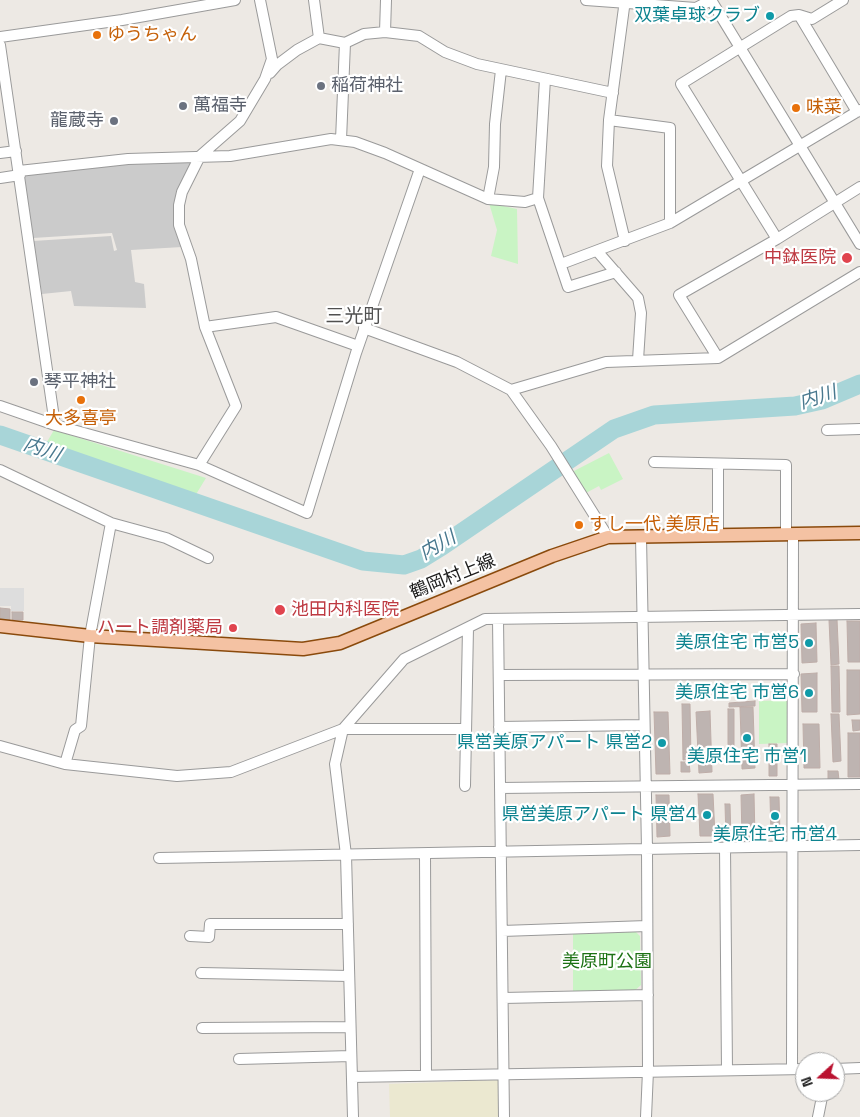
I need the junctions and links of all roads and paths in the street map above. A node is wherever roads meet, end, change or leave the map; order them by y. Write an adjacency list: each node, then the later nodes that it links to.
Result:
1 (235, 0): 11 (street)
2 (260, 0): 18 (street)
3 (314, 0): 12 (street)
4 (386, 0): 10 (street)
5 (586, 0): 8 (street)
6 (711, 0): 8 (street); 15 (street)
7 (843, 0): 9 (street)
8 (625, 1): 19 (street)
9 (799, 15): 15 (street); 20 (street)
10 (385, 32): 13 (street); 16 (street)
11 (0, 36)
12 (319, 38): 13 (street); 18 (street)
13 (345, 43): 22 (street)
14 (0, 45): 24 (street)
15 (740, 47): 23 (street); 30 (street)
16 (501, 70): 17 (street); 33 (street)
17 (545, 79): 19 (street); 32 (street)
18 (265, 80): 26 (street)
19 (612, 93): 21 (street)
20 (858, 111): 23 (street)
21 (609, 120): 35 (street); 37 (street)
22 (341, 140): 26 (street); 27 (street)
23 (801, 146): 30 (street); 34 (street)
24 (16, 151): 25 (street); 28 (street)
25 (0, 153)
26 (200, 156): 28 (street); 43 (street)
27 (420, 169): 33 (street); 44 (street)
28 (20, 173): 29 (street); 50 (street)
29 (0, 178)
30 (742, 181): 35 (street); 36 (street)
31 (860, 187): 34 (street)
32 (538, 198): 33 (street); 40 (street)
33 (488, 199)
34 (834, 202): 36 (street); 38 (street)
35 (670, 223): 37 (street)
36 (777, 239): 46 (street)
37 (625, 240): 39 (street)
38 (860, 244)
39 (598, 251): 40 (street); 41 (street)
40 (561, 264): 41 (street)
41 (616, 272): 47 (street)
42 (860, 272): 46 (street)
43 (205, 326): 45 (street); 55 (street)
44 (364, 328): 45 (street); 48 (street)
45 (358, 346): 55 (street)
46 (718, 358): 47 (street)
47 (638, 360): 48 (street)
48 (511, 390): 62 (street)
49 (0, 406): 50 (street)
50 (55, 425): 55 (street)
51 (860, 429): 52 (street)
52 (827, 430)
53 (654, 462): 54 (street)
54 (718, 464): 59 (street); 60 (street)
55 (199, 466)
56 (0, 470): 57 (street)
57 (111, 523): 63 (street); 70 (street)
58 (860, 532): 59 (main road, 鶴岡村上線)
59 (789, 534): 60 (main road, 鶴岡村上線); 64 (street)
60 (718, 536): 61 (main road, 鶴岡村上線)
61 (640, 537): 62 (main road, 鶴岡村上線); 66 (street)
62 (608, 538): 70 (main road, 鶴岡村上線)
63 (208, 558)
64 (792, 614): 65 (street); 66 (street); 72 (street)
65 (860, 614)
66 (642, 617): 67 (street); 71 (street)
67 (498, 619): 69 (street); 73 (street)
68 (0, 626): 70 (main road, 鶴岡村上線)
69 (468, 628): 76 (street); 77 (street)
70 (90, 636): 79 (street)
71 (643, 674): 72 (street); 73 (street); 74 (street)
72 (794, 674): 81 (street)
73 (499, 675): 75 (street)
74 (644, 725): 75 (street); 83 (street)
75 (499, 727): 84 (street)
76 (343, 729): 77 (street); 79 (street); 91 (street)
77 (466, 729): 82 (street)
78 (0, 746): 79 (street)
79 (65, 764)
80 (860, 784): 81 (street)
81 (794, 785): 83 (street); 86 (street)
82 (464, 786)
83 (645, 786): 84 (street); 88 (street)
84 (500, 788): 89 (street)
85 (860, 845): 86 (street)
86 (793, 846): 87 (street); 106 (street)
87 (725, 848): 88 (street); 108 (street)
88 (647, 849): 89 (street); 94 (street)
89 (501, 852): 90 (street); 95 (street)
90 (425, 854): 91 (street); 111 (street)
91 (346, 855): 92 (street); 93 (street)
92 (159, 858)
93 (348, 924): 96 (street); 98 (street)
94 (647, 926): 95 (street); 99 (street)
95 (502, 931): 100 (street)
96 (190, 936)
97 (200, 973): 98 (street)
98 (349, 976): 101 (street)
99 (648, 995): 100 (street); 109 (street)
100 (503, 998): 110 (street)
101 (350, 1027): 102 (street); 103 (street)
102 (202, 1028)
103 (351, 1056): 104 (street); 112 (street)
104 (239, 1059)
105 (860, 1068): 107 (street)
106 (792, 1069): 108 (street)
107 (845, 1069)
108 (727, 1070): 109 (street)
109 (648, 1071): 110 (street); 116 (street)
110 (504, 1074): 111 (street); 115 (street)
111 (426, 1075): 112 (street)
112 (352, 1077): 114 (street)
113 (821, 1102): 117 (street)
114 (354, 1117)
115 (504, 1117)
116 (646, 1117)
117 (818, 1117)

